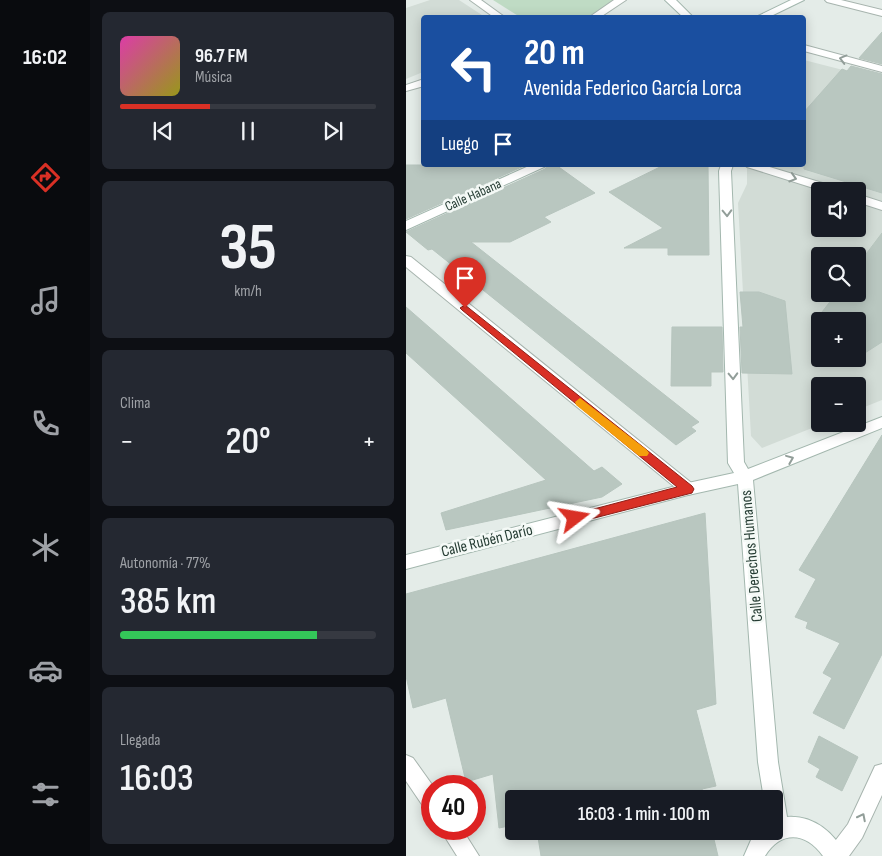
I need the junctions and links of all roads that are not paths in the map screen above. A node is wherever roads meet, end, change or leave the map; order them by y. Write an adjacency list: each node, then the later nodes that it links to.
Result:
1 (475, 0): 7 (street)
2 (621, 0): 8 (street)
3 (670, 0): 9 (street)
4 (799, 0): 10 (street); 11 (street)
5 (830, 0): 6 (street)
6 (882, 12)
7 (498, 15)
8 (597, 15)
9 (687, 15)
10 (764, 15)
11 (781, 15)
12 (806, 49): 13 (street, one-way to 12)
13 (882, 69)
14 (421, 83): 15 (street)
15 (406, 88)
16 (536, 167): 22 (street, Calle Habana)
17 (726, 167): 25 (street, Calle Derechos Humanos, one-way to 25)
18 (757, 167): 19 (street, one-way to 19)
19 (811, 184)
20 (866, 201): 21 (street)
21 (882, 206)
22 (406, 226)
23 (406, 260): 26 (street)
24 (882, 422): 25 (street, Calle Rubén Darío, one-way to 24)
25 (745, 477): 26 (street, Calle Rubén Darío); 31 (street, Calle Derechos Humanos)
26 (688, 489): 27 (street, Calle Rubén Darío)
27 (406, 562)
28 (406, 764): 30 (street)
29 (882, 773): 37 (street, one-way to 29)
30 (421, 786)
31 (773, 790)
32 (783, 828): 37 (street)
33 (458, 840): 35 (street)
34 (763, 840): 36 (street)
35 (469, 856)
36 (754, 856)
37 (835, 856)

